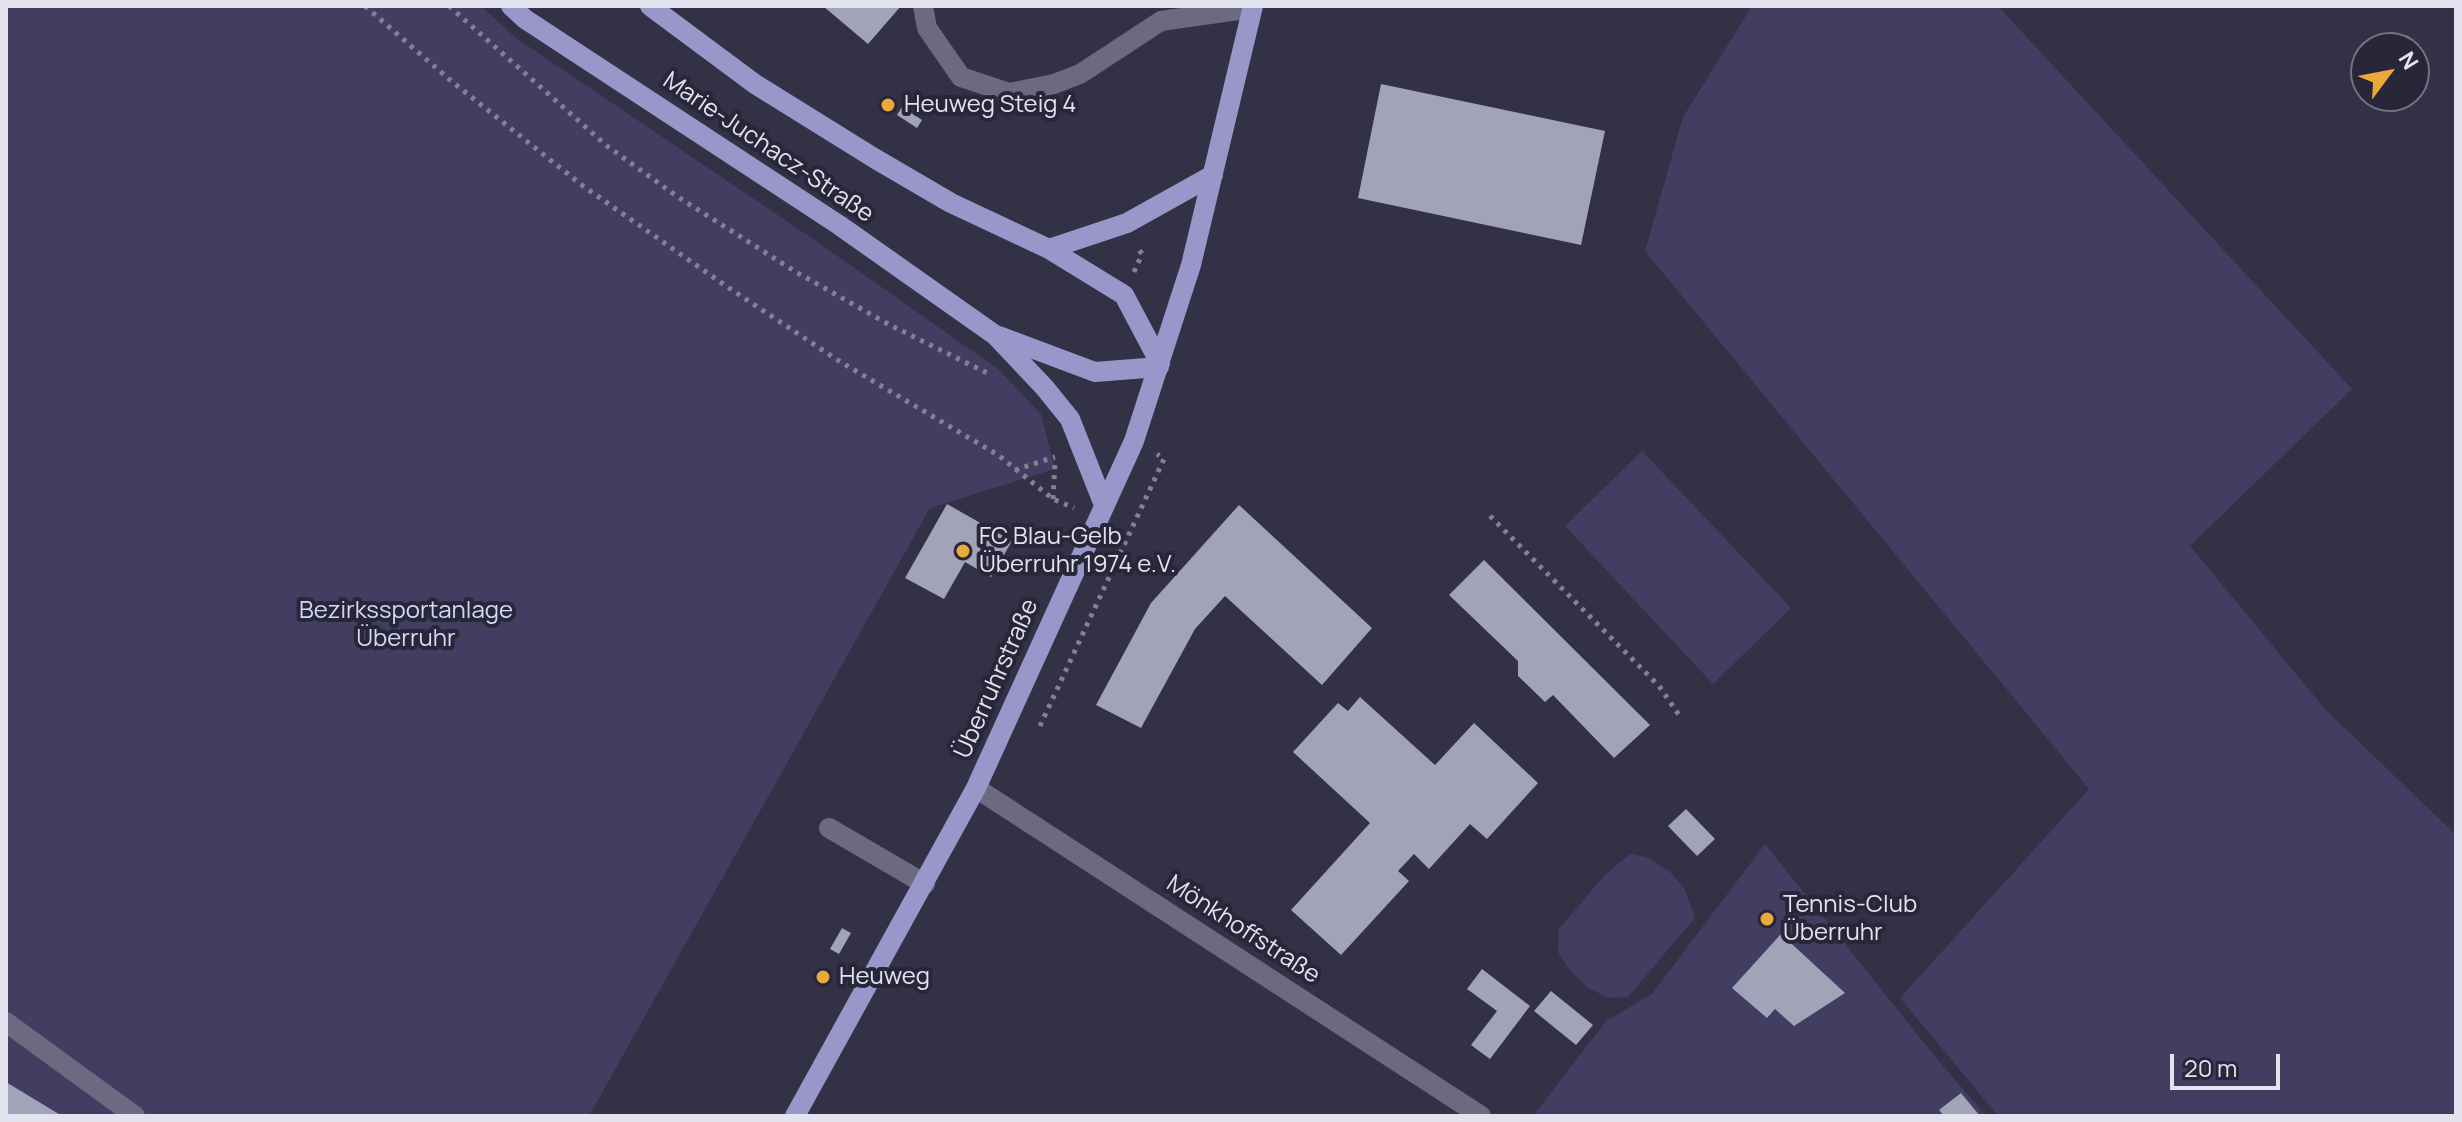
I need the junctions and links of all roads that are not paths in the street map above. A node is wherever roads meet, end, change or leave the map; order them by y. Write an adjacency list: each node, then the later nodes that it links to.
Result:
1 (511, 6): 7 (main road, Marie-Juchacz-Straße)
2 (650, 6): 6 (main road, Marie-Juchacz-Straße)
3 (923, 6): 4 (street, Überruhrstraße)
4 (1253, 7): 5 (main road, Überruhrstraße)
5 (1213, 175): 6 (main road); 8 (main road, Überruhrstraße)
6 (1049, 249): 8 (main road, Marie-Juchacz-Straße)
7 (995, 335): 8 (main road, Marie-Juchacz-Straße); 9 (main road, Marie-Juchacz-Straße)
8 (1159, 365): 9 (main road, Überruhrstraße)
9 (1101, 512): 10 (main road, Überruhrstraße)
10 (976, 788): 12 (main road, Überruhrstraße); 16 (street, Mönkhoffstraße)
11 (829, 828): 12 (street)
12 (925, 884): 15 (main road, Überruhrstraße)
13 (6, 1022): 14 (street)
14 (135, 1116)
15 (795, 1116)
16 (1481, 1116)

